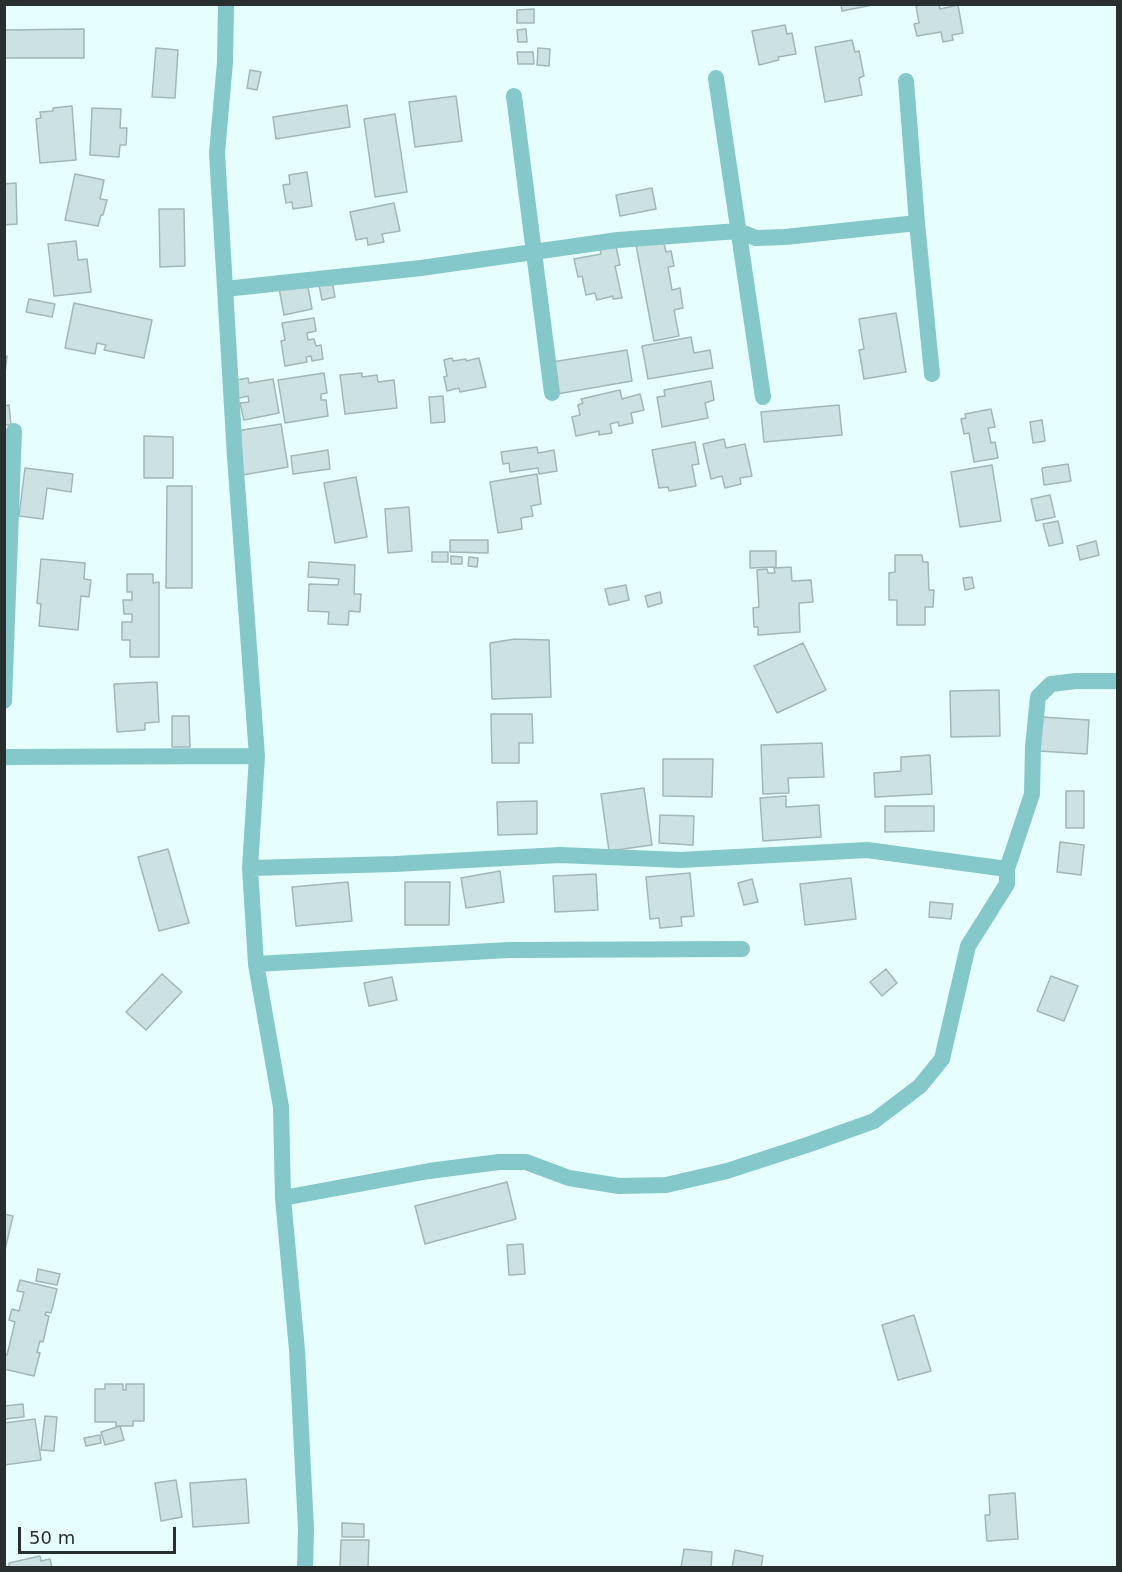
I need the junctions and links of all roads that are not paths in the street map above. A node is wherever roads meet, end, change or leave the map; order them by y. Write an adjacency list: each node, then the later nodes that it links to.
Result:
1 (226, 4): 8 (street)
2 (716, 78): 6 (street)
3 (906, 81): 5 (street)
4 (514, 96): 7 (street)
5 (917, 224): 6 (street); 9 (street)
6 (738, 231): 7 (street); 11 (street)
7 (534, 253): 8 (street); 10 (street)
8 (225, 289): 15 (street)
9 (932, 374)
10 (552, 393)
11 (763, 397)
12 (14, 431): 14 (street)
13 (1118, 681): 18 (street)
14 (4, 701)
15 (257, 756): 16 (street); 17 (street)
16 (4, 757)
17 (249, 868): 18 (street); 20 (street)
18 (1007, 869): 21 (street)
19 (742, 949): 20 (street)
20 (256, 964): 21 (street)
21 (283, 1198): 22 (street)
22 (305, 1568)

